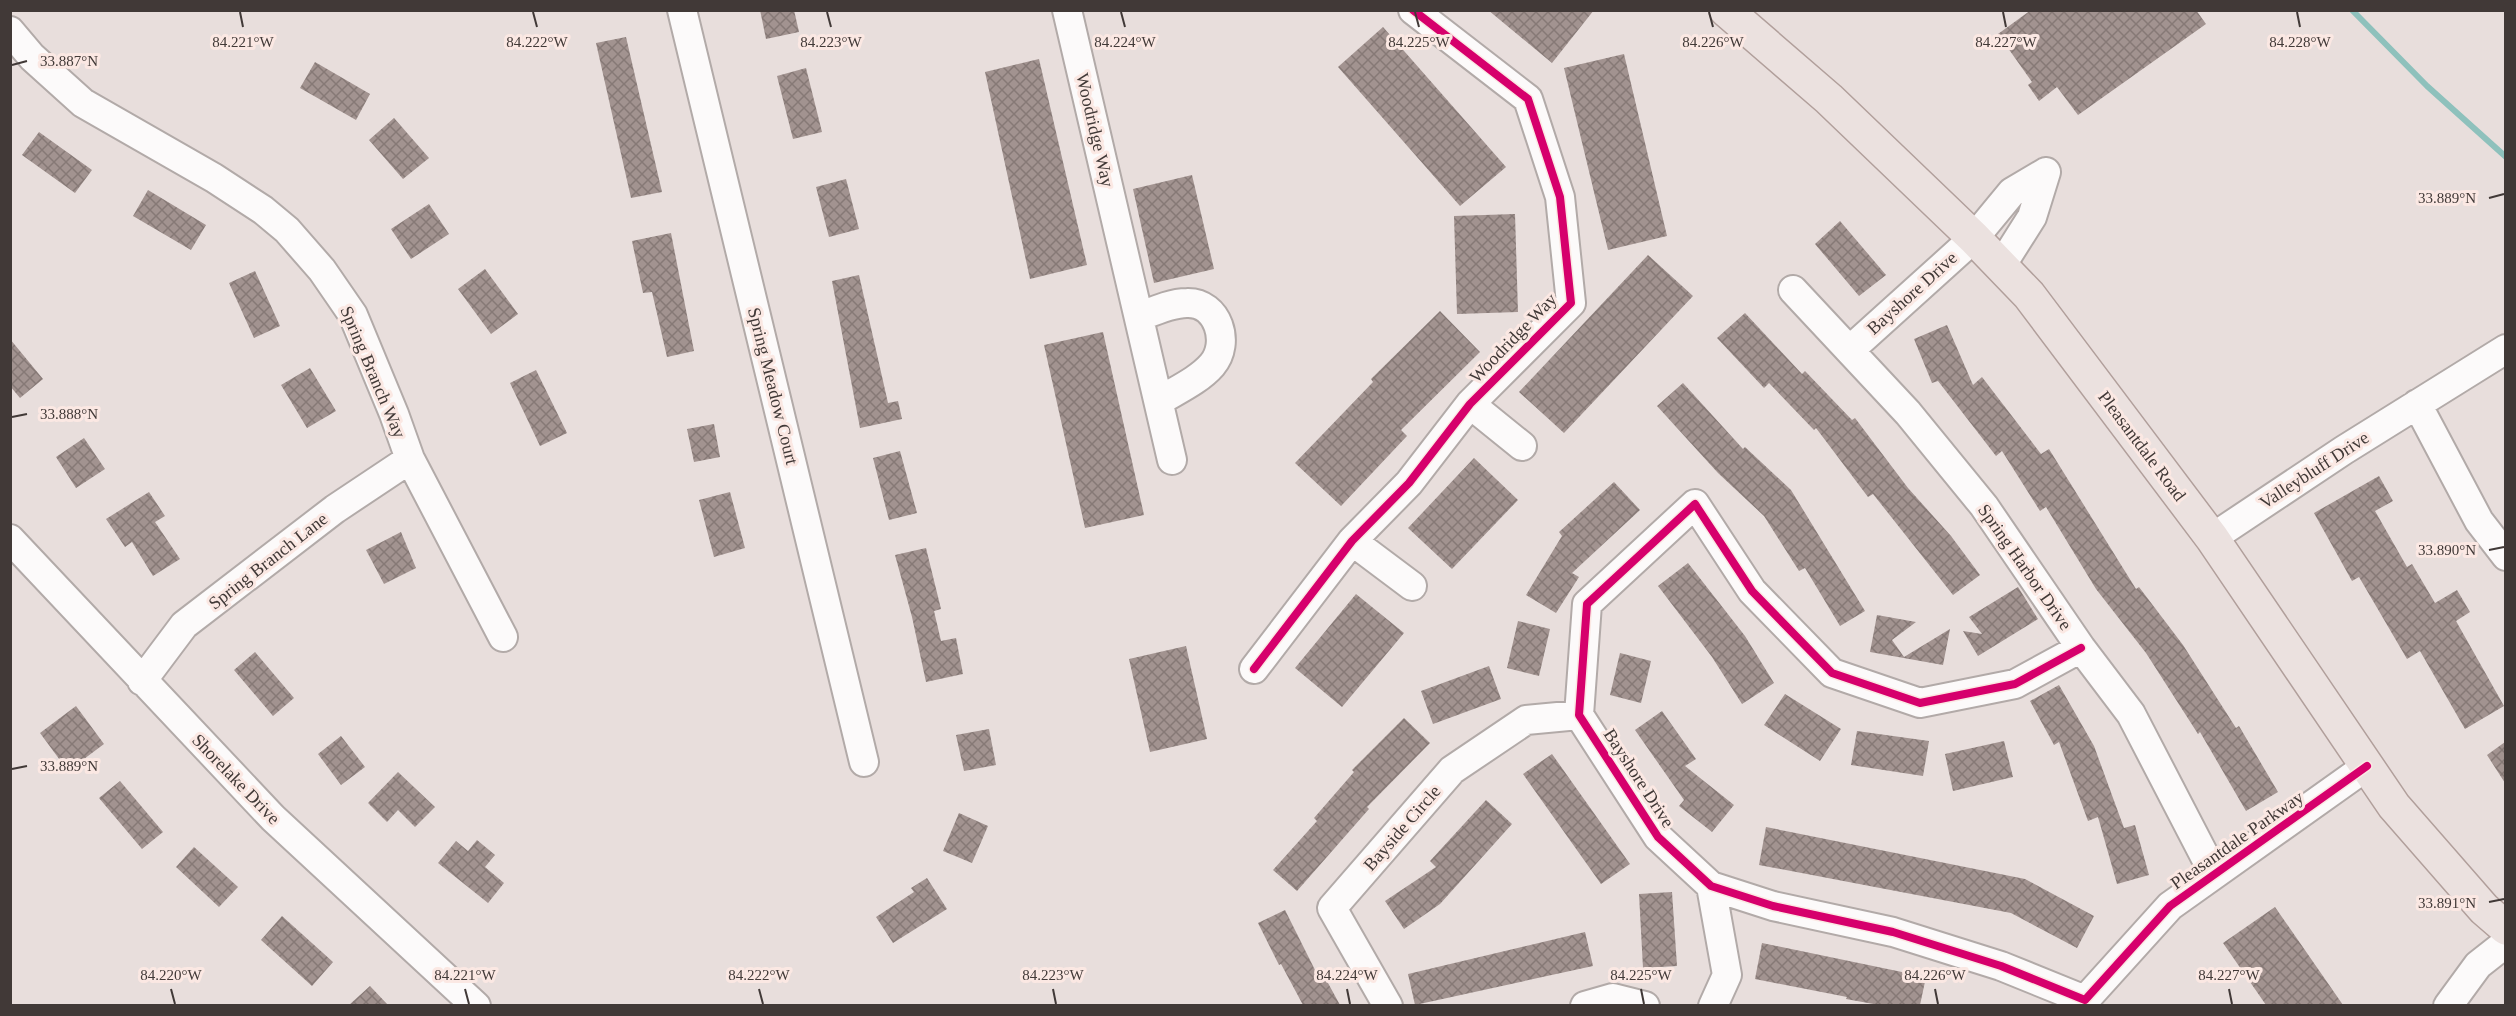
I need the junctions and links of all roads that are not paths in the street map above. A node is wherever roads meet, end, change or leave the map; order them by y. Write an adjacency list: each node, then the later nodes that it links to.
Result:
1 (682, 10): 28 (street, Spring Meadow Court)
2 (1066, 10): 9 (street, Woodridge Way)
3 (1413, 10): 13 (street, Woodridge Way)
4 (1726, 10): 6 (main road, Pleasantdale Road)
5 (10, 31): 16 (street, Spring Branch Way)
6 (1974, 238): 7 (main road, Pleasantdale Road); 7 (street, Bayshore Drive); 10 (street, Bayshore Drive)
7 (2001, 266): 18 (main road, Pleasantdale Road)
8 (1793, 290): 10 (street, Spring Harbor Drive)
9 (1139, 318): 12 (street, Woodridge Way); 12 (street)
10 (1851, 349): 24 (street, Spring Harbor Drive)
11 (2505, 349): 14 (street, Valleybluff Drive)
12 (1159, 401): 17 (street, Woodridge Way)
13 (1470, 404): 15 (street); 20 (street, Woodridge Way)
14 (2417, 404): 18 (street, Valleybluff Drive); 21 (street)
15 (1522, 446)
16 (410, 459): 23 (street, Spring Branch Way); 26 (street, Spring Branch Lane)
17 (1172, 460)
18 (2212, 538): 29 (main road, Pleasantdale Road)
19 (10, 539): 26 (street, Shorelake Drive)
20 (1352, 541): 22 (street); 25 (street, Woodridge Way)
21 (2505, 556)
22 (1413, 586)
23 (503, 637)
24 (2081, 648): 27 (street); 30 (street, Spring Harbor Drive)
25 (1254, 669)
26 (142, 681): 35 (street, Shorelake Drive)
27 (1579, 715): 31 (street, Bayshore Drive); 36 (street, Bayside Circle)
28 (864, 762)
29 (2367, 766): 30 (street, Pleasantdale Parkway); 32 (main road, Pleasantdale Road)
30 (2214, 874): 34 (street, Pleasantdale Parkway)
31 (1711, 886): 34 (street, Bayshore Drive); 39 (street)
32 (2505, 928)
33 (2505, 943): 40 (street)
34 (2085, 1000)
35 (476, 1005)
36 (1388, 1005)
37 (1585, 1005): 38 (street)
38 (1645, 1005)
39 (1713, 1005)
40 (2448, 1005)

